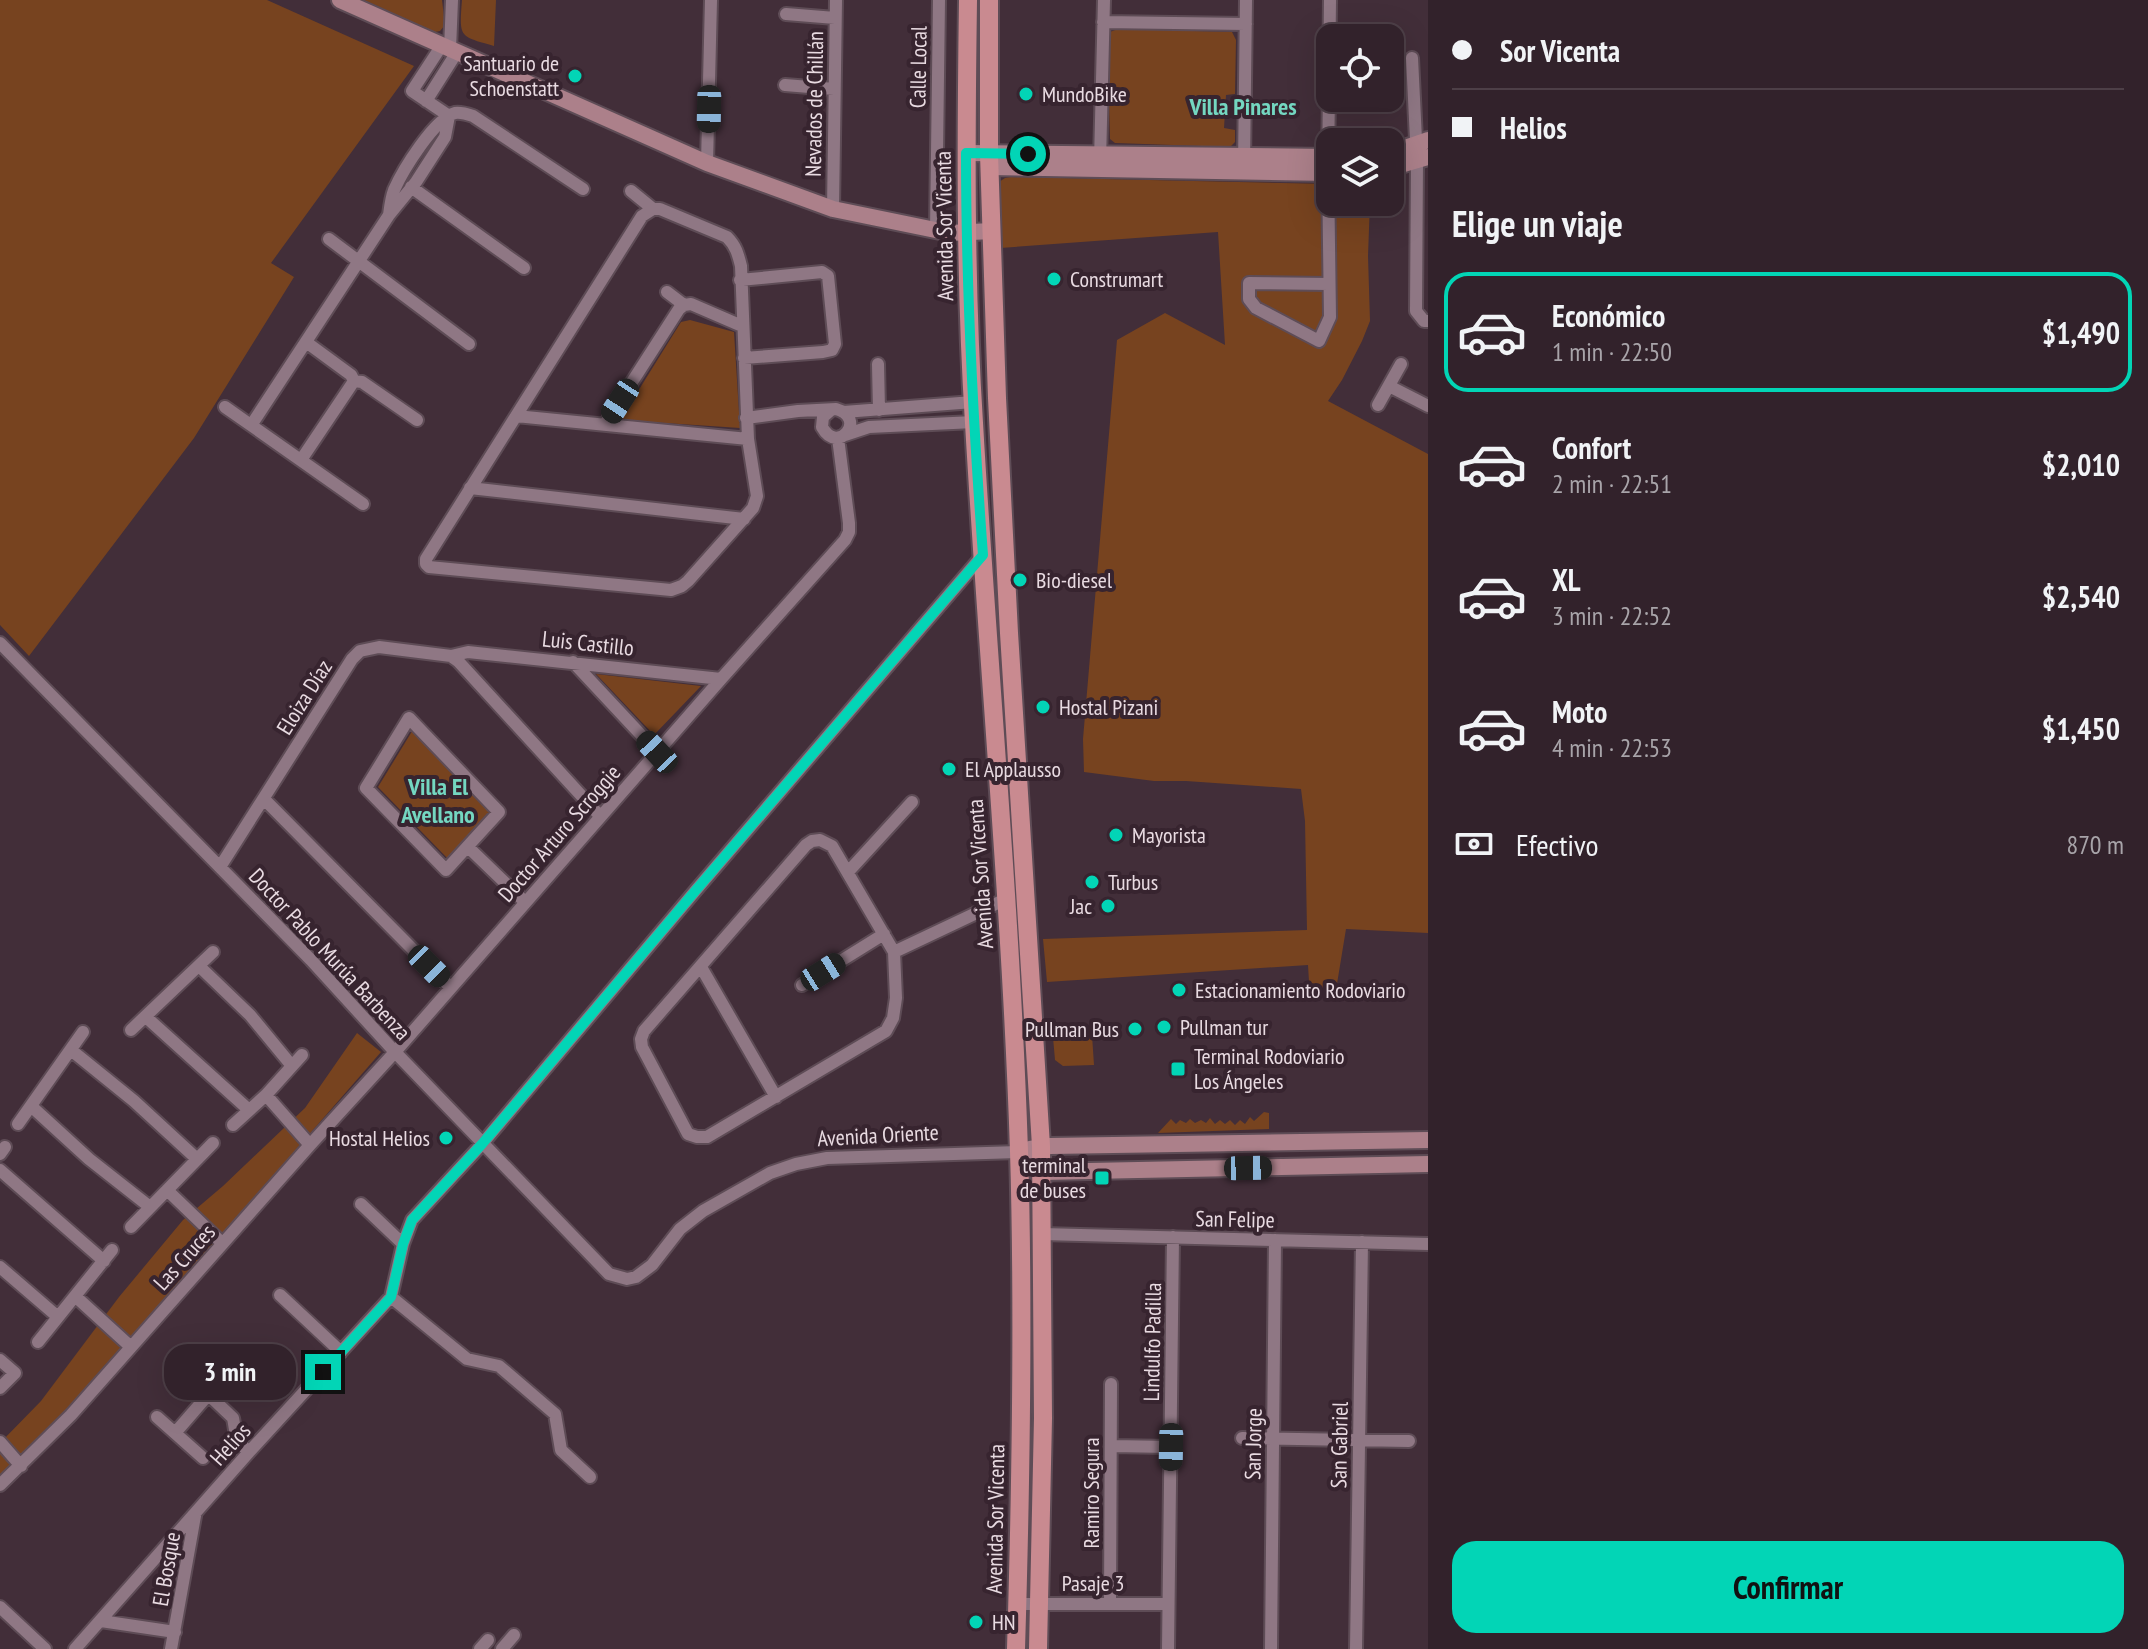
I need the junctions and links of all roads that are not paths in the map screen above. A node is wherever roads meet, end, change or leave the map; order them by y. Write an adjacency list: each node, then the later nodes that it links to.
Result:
1 (340, 0): 15 (street)
2 (452, 0): 15 (street)
3 (711, 0): 26 (street)
4 (836, 0): 12 (street, Nevados de Chillán)
5 (939, 0): 36 (street, Calle Local)
6 (968, 0): 22 (main road, Avenida Sor Vicenta)
7 (989, 0): 24 (main road, Avenida Sor Vicenta)
8 (1104, 0): 13 (street)
9 (1246, 0): 14 (street)
10 (1330, 0): 20 (street)
11 (786, 14): 12 (street)
12 (835, 18): 18 (street, Nevados de Chillán)
13 (1103, 22): 14 (street); 25 (street)
14 (1246, 24): 27 (street)
15 (450, 49): 19 (street); 26 (street)
16 (1412, 58): 21 (street)
17 (785, 85): 18 (street)
18 (834, 89): 33 (street, Nevados de Chillán)
19 (449, 116): 29 (street); 30 (street); 34 (street)
20 (1329, 128)
21 (1422, 150): 23 (street); 46 (street)
22 (966, 153): 24 (main road); 38 (main road, Avenida Sor Vicenta)
23 (1404, 160)
24 (990, 161): 25 (street); 37 (main road, Avenida Sor Vicenta)
25 (1100, 162): 27 (street)
26 (707, 163): 33 (street)
27 (1244, 164): 28 (street)
28 (1316, 164)
29 (411, 187): 34 (street); 41 (street)
30 (583, 189)
31 (631, 191): 32 (street)
32 (653, 209): 42 (street); 62 (street)
33 (833, 209): 36 (street)
34 (389, 215): 40 (street)
35 (1329, 216): 43 (street)
36 (936, 230): 38 (street)
37 (992, 231): 38 (street); 69 (main road, Avenida Sor Vicenta)
38 (967, 233): 55 (main road, Avenida Sor Vicenta)
39 (329, 239): 40 (street)
40 (358, 261): 48 (street); 49 (street)
41 (524, 268)
42 (740, 280): 47 (street); 50 (street)
43 (1329, 284): 43 (street)
44 (667, 292): 45 (street)
45 (684, 305): 47 (street); 67 (street)
46 (1428, 321)
47 (742, 326): 50 (street)
48 (306, 342): 53 (street); 66 (street)
49 (469, 344)
50 (744, 358): 63 (street)
51 (878, 364): 59 (street)
52 (1401, 364): 54 (street)
53 (354, 381): 64 (street); 72 (street)
54 (1389, 386): 56 (street); 57 (street)
55 (973, 402): 59 (street); 65 (main road, Avenida Sor Vicenta); 69 (main road)
56 (1378, 405)
57 (1428, 406)
58 (225, 407): 66 (street)
59 (879, 410): 61 (street)
60 (798, 411): 61 (street); 63 (street); 68 (street)
61 (838, 411): 68 (street); 70 (street, Doctor Arturo Scroggie)
62 (516, 416): 67 (street); 73 (street)
63 (746, 418): 71 (street)
64 (417, 420)
65 (974, 422): 70 (street); 76 (main road, Avenida Sor Vicenta)
66 (252, 424): 72 (street)
67 (605, 424): 71 (street)
68 (822, 427): 70 (street)
69 (999, 429): 78 (main road, Avenida Sor Vicenta)
70 (842, 436): 82 (street, Doctor Arturo Scroggie)
71 (748, 439): 75 (street)
72 (301, 460): 74 (street)
73 (470, 488): 75 (street); 75 (street)
74 (363, 504)
75 (744, 519)
76 (983, 555): 77 (main road, Avenida Sor Vicenta); 117 (street, Helios)
77 (986, 604): 78 (main road); 90 (main road, Avenida Sor Vicenta)
78 (1009, 633): 94 (main road, Avenida Sor Vicenta)
79 (0, 643): 88 (street, Doctor Pablo Murúa Barbenza)
80 (451, 656): 81 (street, Luis Castillo); 84 (street, Eloiza Díaz); 86 (street)
81 (573, 662): 82 (street, Luis Castillo); 83 (street)
82 (721, 679): 83 (street, Doctor Arturo Scroggie)
83 (657, 752): 86 (street, Doctor Arturo Scroggie)
84 (264, 799): 88 (street, Eloiza Díaz); 100 (street)
85 (912, 802): 89 (street)
86 (600, 816): 91 (street, Doctor Arturo Scroggie)
87 (468, 847): 87 (street); 91 (street)
88 (220, 867): 105 (street, Doctor Pablo Murúa Barbenza)
89 (848, 872): 93 (street); 98 (street)
90 (1006, 899): 92 (main road, Avenida Sor Vicenta); 96 (street)
91 (525, 902): 100 (street, Doctor Arturo Scroggie)
92 (1007, 919): 94 (main road); 121 (main road, Avenida Sor Vicenta)
93 (884, 934): 96 (street); 99 (street)
94 (1028, 934): 120 (main road, Avenida Sor Vicenta)
95 (213, 952): 97 (street)
96 (894, 952): 109 (street)
97 (199, 966): 101 (street); 107 (street)
98 (701, 967): 109 (street); 109 (street)
99 (802, 985)
100 (450, 987): 105 (street, Doctor Arturo Scroggie)
101 (146, 1017): 102 (street); 111 (street)
102 (131, 1030)
103 (83, 1032): 104 (street)
104 (71, 1050): 110 (street); 122 (street)
105 (395, 1052): 117 (street, Doctor Pablo Murúa Barbenza); 118 (street, Las Cruces)
106 (302, 1055): 107 (street)
107 (292, 1066): 108 (street)
108 (266, 1095): 111 (street); 118 (street)
109 (776, 1097)
110 (31, 1106): 112 (street); 130 (street)
111 (249, 1110): 113 (street)
112 (18, 1124)
113 (233, 1125)
114 (1428, 1140): 116 (street, Avenida Oriente)
115 (213, 1143): 122 (street)
116 (1285, 1143): 119 (street, Avenida Oriente); 124 (street)
117 (482, 1144): 137 (street, Helios); 140 (street, Doctor Pablo Murúa Barbenza)
118 (310, 1145): 136 (street, Las Cruces)
119 (1136, 1145): 120 (street, Avenida Oriente); 126 (street)
120 (1041, 1146): 121 (street, Avenida Oriente); 127 (main road, Avenida Sor Vicenta)
121 (1019, 1152): 127 (street); 140 (street, Avenida Oriente); 170 (main road, Avenida Sor Vicenta)
122 (197, 1159): 128 (street)
123 (1428, 1164): 124 (street)
124 (1276, 1167): 126 (street)
125 (0, 1170): 142 (street)
126 (1139, 1170): 127 (street)
127 (1041, 1172): 132 (main road, Avenida Sor Vicenta)
128 (167, 1190): 130 (street); 136 (street)
129 (361, 1204): 137 (street)
130 (150, 1207): 131 (street)
131 (131, 1227)
132 (1042, 1234): 133 (street, San Felipe); 168 (main road, Avenida Sor Vicenta)
133 (1173, 1237): 134 (street, San Felipe); 161 (street, Lindulfo Padilla)
134 (1275, 1240): 135 (street, San Felipe); 156 (street, San Jorge)
135 (1362, 1242): 138 (street, San Felipe); 157 (street, San Gabriel)
136 (222, 1243): 146 (street, Las Cruces)
137 (403, 1244): 143 (street, Helios)
138 (1428, 1244)
139 (0, 1267): 144 (street)
140 (636, 1277)
141 (280, 1295): 147 (street)
142 (75, 1296): 144 (street); 146 (street)
143 (391, 1297): 147 (street, Helios); 165 (street)
144 (58, 1317): 145 (street)
145 (38, 1342)
146 (131, 1347): 164 (street, Las Cruces)
147 (341, 1352): 162 (street, Helios)
148 (0, 1360): 151 (street)
149 (194, 1381): 152 (street)
150 (1111, 1384): 160 (street, Ramiro Segura)
151 (0, 1388)
152 (208, 1395): 154 (street); 162 (street)
153 (157, 1417): 154 (street)
154 (175, 1433): 163 (street)
155 (1242, 1438): 156 (street)
156 (1273, 1440): 157 (street); 183 (street, San Jorge)
157 (1359, 1440): 158 (street); 184 (street, San Gabriel)
158 (1409, 1441)
159 (0, 1442): 164 (street)
160 (1111, 1446): 161 (street); 169 (street, Ramiro Segura)
161 (1171, 1447): 171 (street, Lindulfo Padilla)
162 (249, 1452): 167 (street, Helios)
163 (203, 1458)
164 (21, 1466): 166 (street, Las Cruces)
165 (590, 1477)
166 (0, 1485)
167 (196, 1513): 173 (street, Helios); 174 (street, El Bosque)
168 (1039, 1603): 169 (street, Pasaje 3); 170 (street, Pasaje 3); 181 (main road, Avenida Sor Vicenta)
169 (1110, 1603): 171 (street, Pasaje 3)
170 (1017, 1604): 180 (main road, Avenida Sor Vicenta)
171 (1168, 1604): 182 (street, Lindulfo Padilla)
172 (0, 1607): 176 (street)
173 (101, 1621): 174 (street, El Bosque); 177 (street, Helios)
174 (175, 1632): 178 (street, El Bosque)
175 (514, 1635): 179 (street)
176 (45, 1649)
177 (75, 1649)
178 (171, 1649)
179 (502, 1649)
180 (1016, 1649)
181 (1038, 1649)
182 (1168, 1649)
183 (1271, 1649)
184 (1356, 1649)

